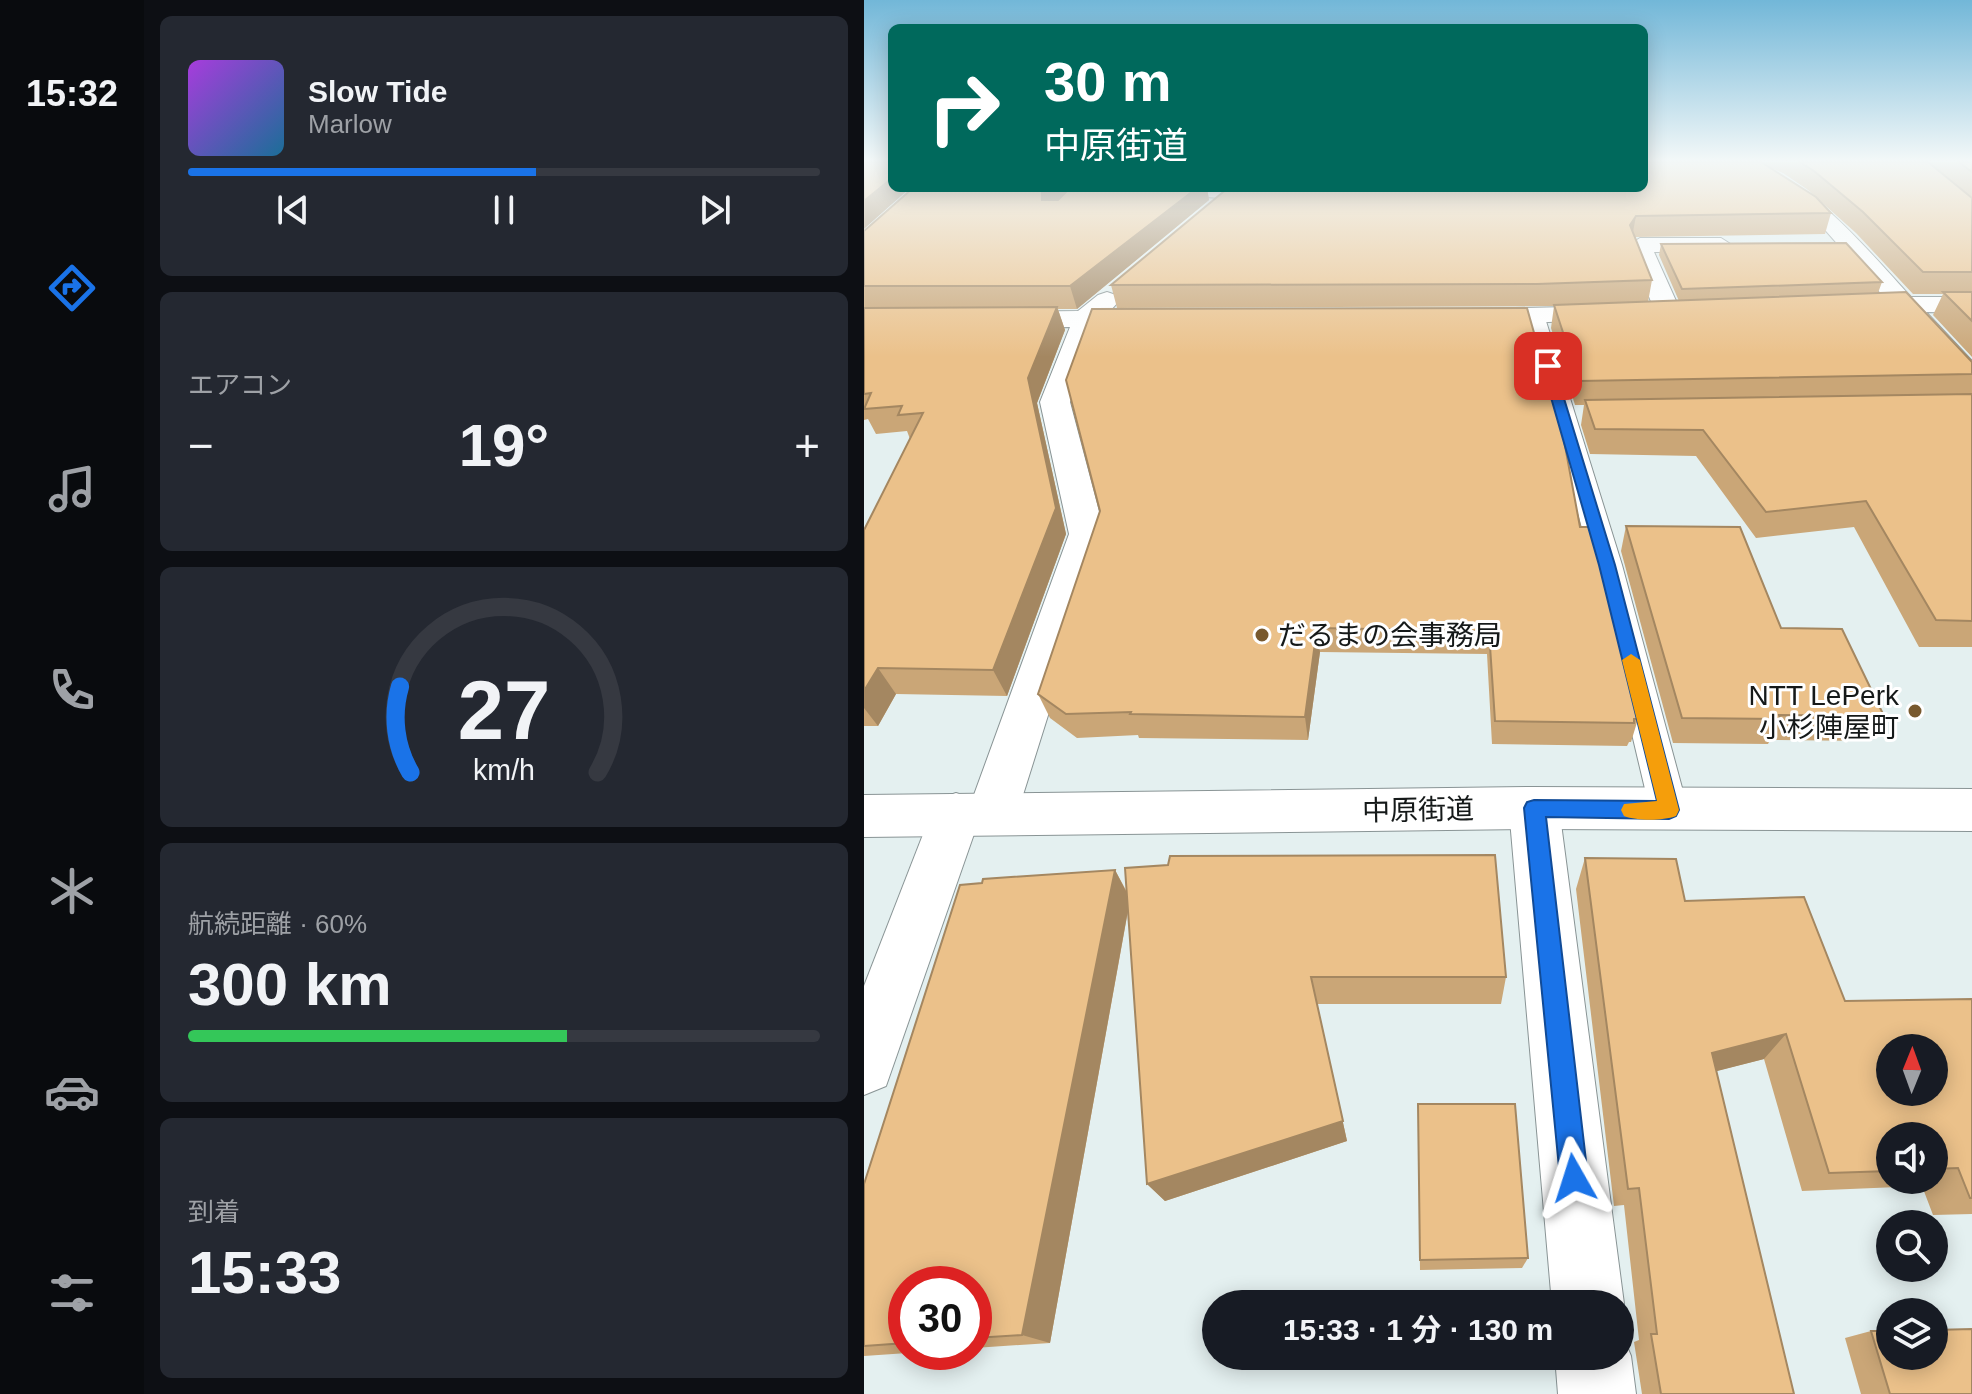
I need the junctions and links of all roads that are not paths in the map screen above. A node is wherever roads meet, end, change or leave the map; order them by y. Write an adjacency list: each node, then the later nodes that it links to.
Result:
1 (1834, 227): 3 (street)
2 (1820, 244): 3 (street)
3 (1850, 244): 6 (street)
4 (1745, 245): 10 (street)
5 (1124, 286): 12 (street)
6 (1904, 304): 7 (street); 8 (street); 16 (street)
7 (1836, 305)
8 (1972, 305)
9 (1699, 311): 10 (street)
10 (1668, 312): 14 (street)
11 (1442, 317): 14 (street)
12 (1086, 318): 13 (street); 15 (street); 22 (street)
13 (1180, 318)
14 (1535, 318): 18 (lane)
15 (975, 320)
16 (1972, 378)
17 (1593, 414): 18 (lane)
18 (1561, 415): 20 (lane)
19 (1534, 808): 20 (street, 中原街道); 22 (street, 中原街道); 25 (street)
20 (1669, 810): 21 (street, 中原街道)
21 (1972, 810)
22 (974, 814): 23 (street, 中原街道); 24 (street)
23 (864, 816)
24 (864, 1064)
25 (1586, 1290)
26 (1594, 1370): 27 (street)
27 (1597, 1394)

